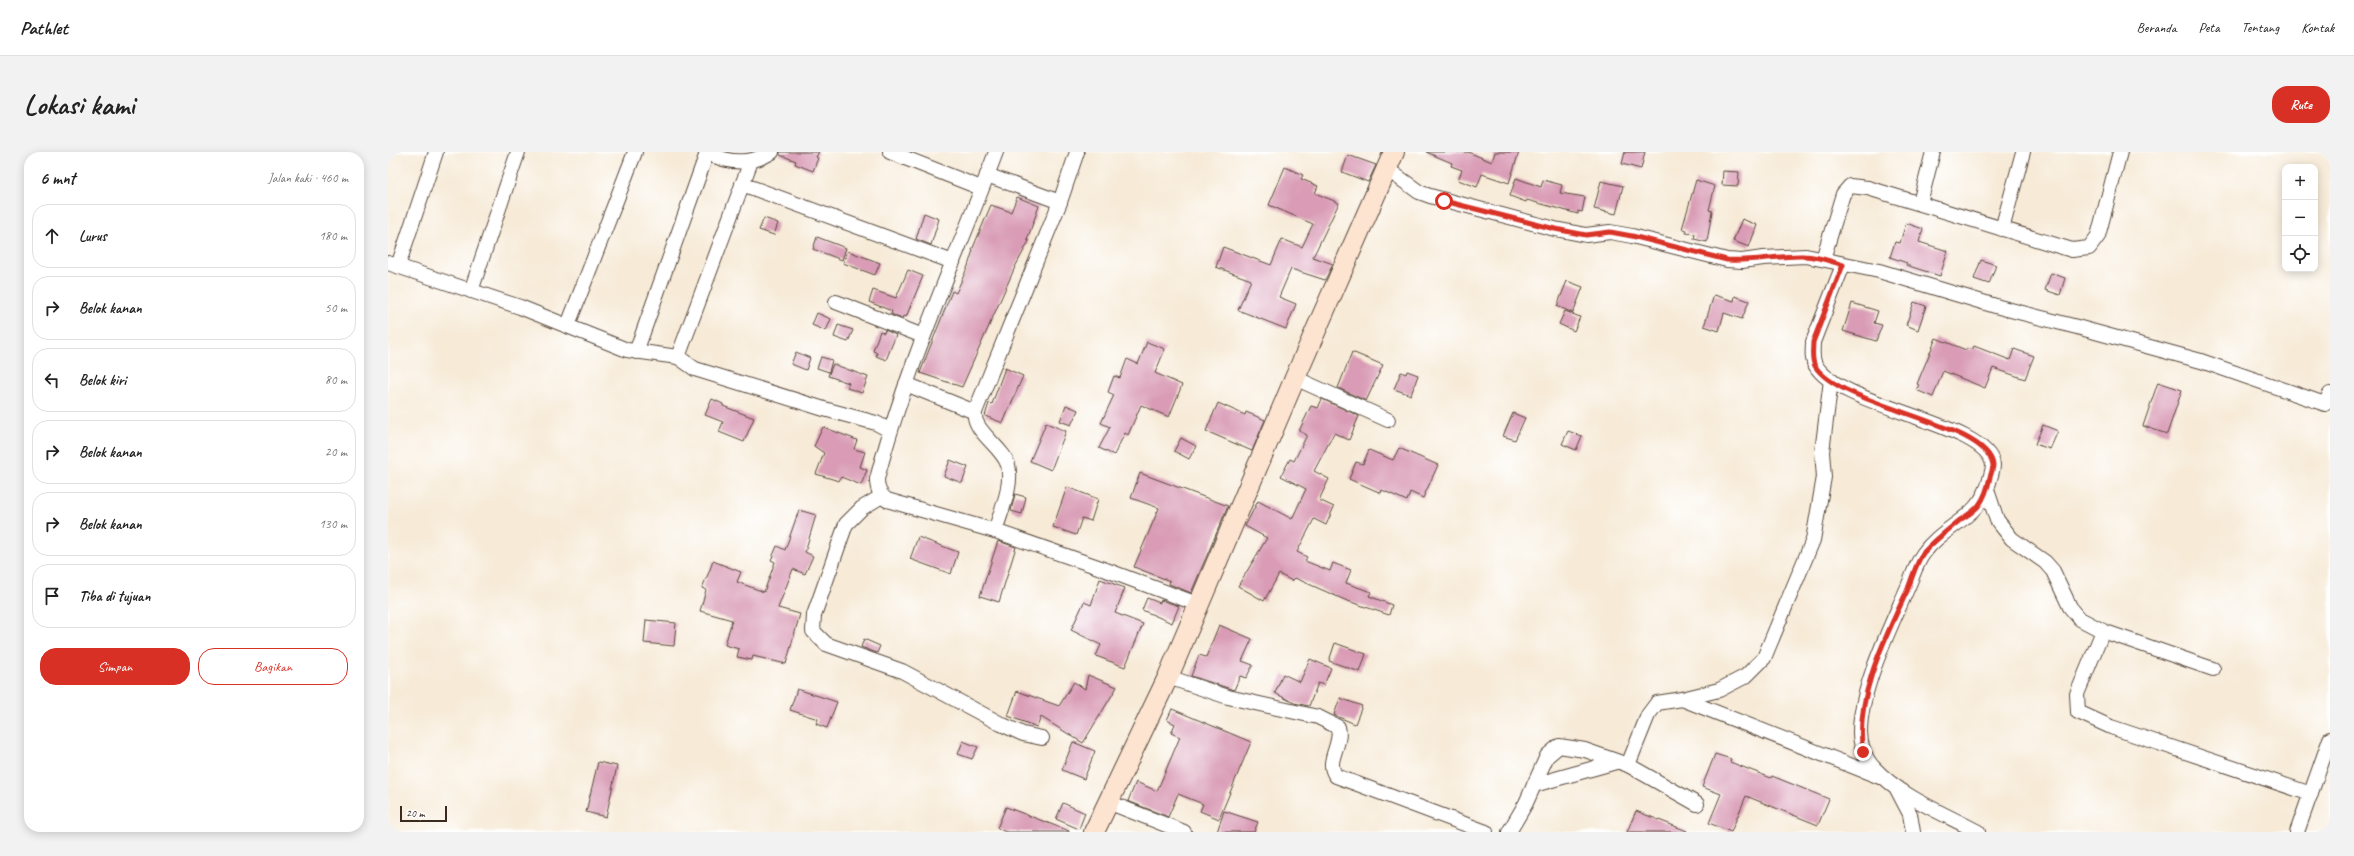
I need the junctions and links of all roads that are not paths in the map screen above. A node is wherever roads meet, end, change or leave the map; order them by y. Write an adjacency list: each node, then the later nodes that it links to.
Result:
1 (436, 152): 22 (street)
2 (518, 152): 24 (street)
3 (635, 152): 26 (street)
4 (707, 152): 12 (street); 28 (street)
5 (772, 152): 12 (street)
6 (890, 152): 16 (street)
7 (996, 152): 14 (street)
8 (1077, 152): 17 (street)
9 (1933, 152): 18 (street)
10 (2024, 152): 19 (street)
11 (2120, 152): 19 (street)
12 (751, 161): 15 (street)
13 (1391, 161): 20 (street); 30 (main road)
14 (987, 175): 16 (street); 17 (street)
15 (742, 184): 21 (street); 29 (street)
16 (981, 188): 21 (street)
17 (1060, 202): 34 (street)
18 (1920, 203): 19 (street); 20 (street)
19 (2002, 229)
20 (1823, 260): 23 (street)
21 (953, 262): 27 (street)
22 (393, 264): 24 (street)
23 (1843, 265): 31 (street); 33 (street)
24 (471, 291): 26 (street)
25 (836, 302): 27 (street)
26 (568, 326): 28 (street)
27 (923, 336): 32 (street)
28 (636, 352): 29 (street)
29 (678, 357): 36 (street)
30 (1295, 378): 35 (street); 40 (main road)
31 (1831, 380): 37 (street); 44 (street)
32 (906, 384): 34 (street); 36 (street)
33 (2328, 401)
34 (975, 412): 39 (street)
35 (1388, 420)
36 (889, 430): 38 (street)
37 (1987, 490): 41 (street); 49 (street)
38 (882, 496): 39 (street); 45 (street)
39 (995, 531): 40 (street)
40 (1200, 606): 43 (main road)
41 (2103, 631): 42 (street); 50 (street)
42 (2213, 669)
43 (1168, 677): 51 (main road); 55 (street)
44 (1682, 699): 47 (street); 49 (street)
45 (1042, 738)
46 (2330, 739): 50 (street)
47 (1622, 764): 48 (street); 48 (street); 52 (street)
48 (1534, 785): 56 (street)
49 (1900, 790): 57 (street); 58 (street)
50 (2311, 794): 59 (street)
51 (1108, 802): 53 (main road); 54 (street)
52 (1697, 804)
53 (1094, 832)
54 (1184, 832)
55 (1486, 832)
56 (1510, 832)
57 (1913, 832)
58 (1978, 832)
59 (2297, 832)

